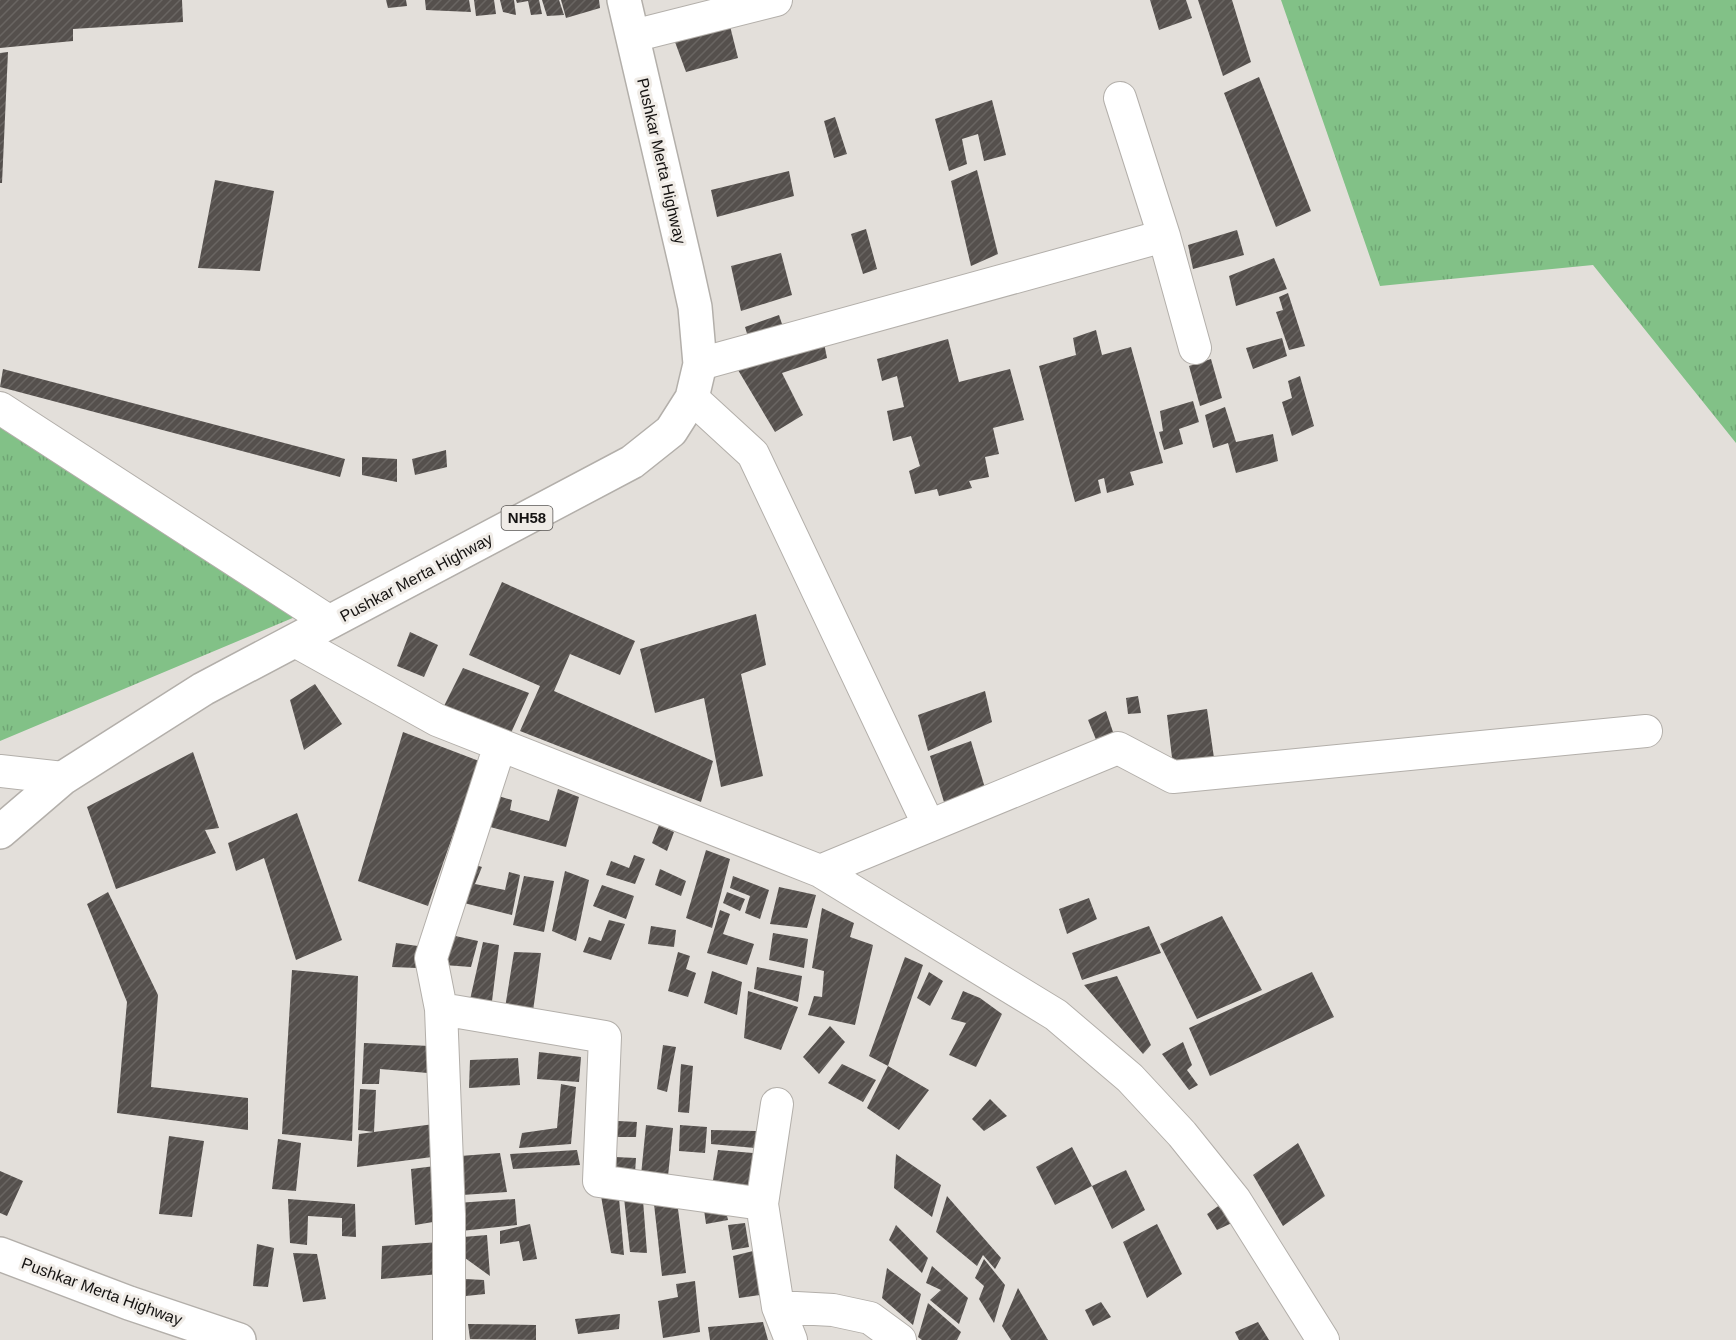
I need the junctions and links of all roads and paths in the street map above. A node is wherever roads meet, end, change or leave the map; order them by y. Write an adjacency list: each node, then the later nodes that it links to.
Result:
1 (624, 0): 3 (main road, Pushkar Merta Highway / NH58)
2 (776, 0): 3 (street)
3 (633, 36): 7 (main road, Pushkar Merta Highway / NH58)
4 (1120, 98): 5 (street)
5 (1164, 236): 6 (street); 7 (street)
6 (1195, 348)
7 (700, 364): 8 (main road, Pushkar Merta Highway / NH58)
8 (692, 398): 10 (main road, Pushkar Merta Highway / NH58); 16 (street)
9 (0, 408): 10 (street)
10 (330, 622): 11 (main road, Pushkar Merta Highway / NH58)
11 (295, 640): 13 (street); 15 (main road, Pushkar Merta Highway / NH58)
12 (1646, 731): 16 (street)
13 (500, 745): 18 (street); 19 (street)
14 (0, 771): 15 (street)
15 (63, 778): 17 (main road, Pushkar Merta Highway / NH58)
16 (929, 826): 18 (street)
17 (0, 832)
18 (820, 871): 28 (street)
19 (441, 1009): 21 (street); 25 (street)
20 (777, 1104): 21 (street)
21 (762, 1204): 23 (street)
22 (0, 1254): 24 (main road, Pushkar Merta Highway)
23 (778, 1307): 26 (street); 27 (street)
24 (239, 1340)
25 (449, 1340)
26 (791, 1340)
27 (900, 1340)
28 (1323, 1340)

